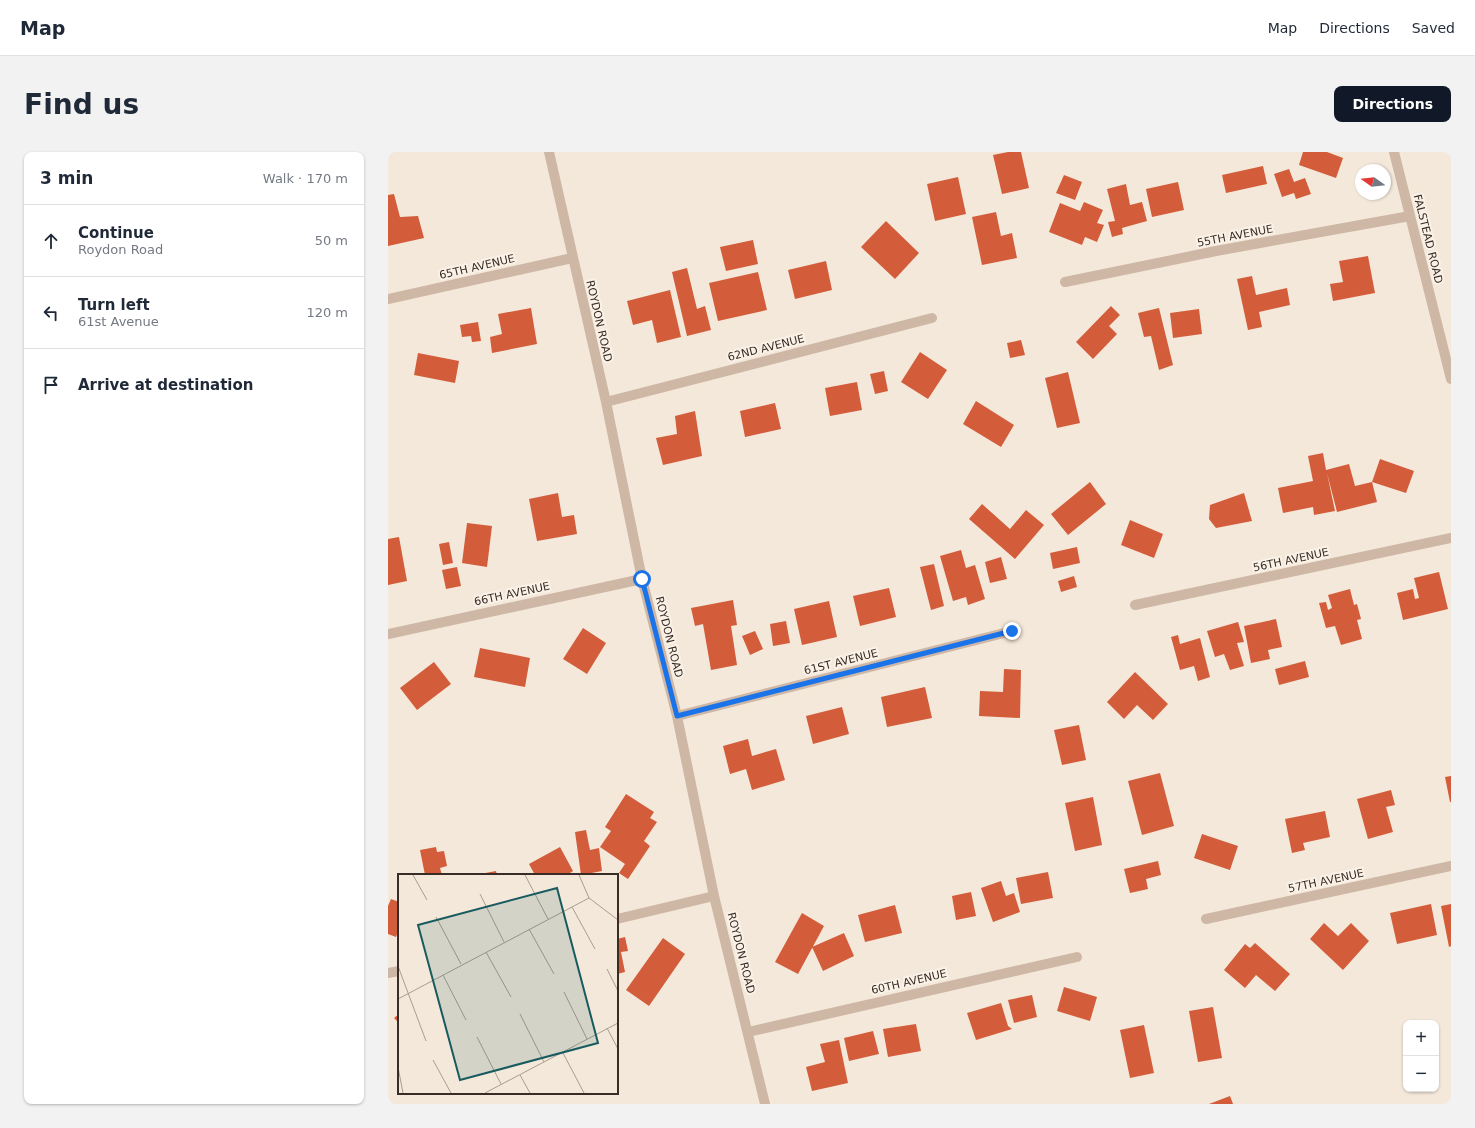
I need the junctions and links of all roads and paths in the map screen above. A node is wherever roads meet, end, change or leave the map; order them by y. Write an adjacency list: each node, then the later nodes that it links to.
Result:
1 (549, 152): 4 (street, ROYDON ROAD)
2 (1394, 152): 3 (street, FALSTEAD ROAD)
3 (1410, 216): 5 (street, 55TH AVENUE); 8 (street, FALSTEAD ROAD)
4 (572, 258): 6 (street, 65TH AVENUE); 9 (street, ROYDON ROAD)
5 (1065, 282)
6 (388, 299)
7 (932, 318): 9 (street, 62ND AVENUE)
8 (1451, 379)
9 (606, 402): 11 (street, ROYDON ROAD)
10 (1451, 538): 12 (street, 56TH AVENUE)
11 (642, 579): 14 (street, 66TH AVENUE); 15 (street, ROYDON ROAD)
12 (1136, 605)
13 (1012, 631): 15 (street, 61ST AVENUE)
14 (388, 634)
15 (677, 716): 17 (street, ROYDON ROAD)
16 (1451, 866): 19 (street, 57TH AVENUE)
17 (714, 896): 18 (street); 23 (street, ROYDON ROAD)
18 (618, 919)
19 (1206, 919)
20 (1077, 957): 23 (street, 60TH AVENUE)
21 (398, 970): 22 (street)
22 (388, 973)
23 (748, 1032): 24 (street, ROYDON ROAD)
24 (765, 1104)

